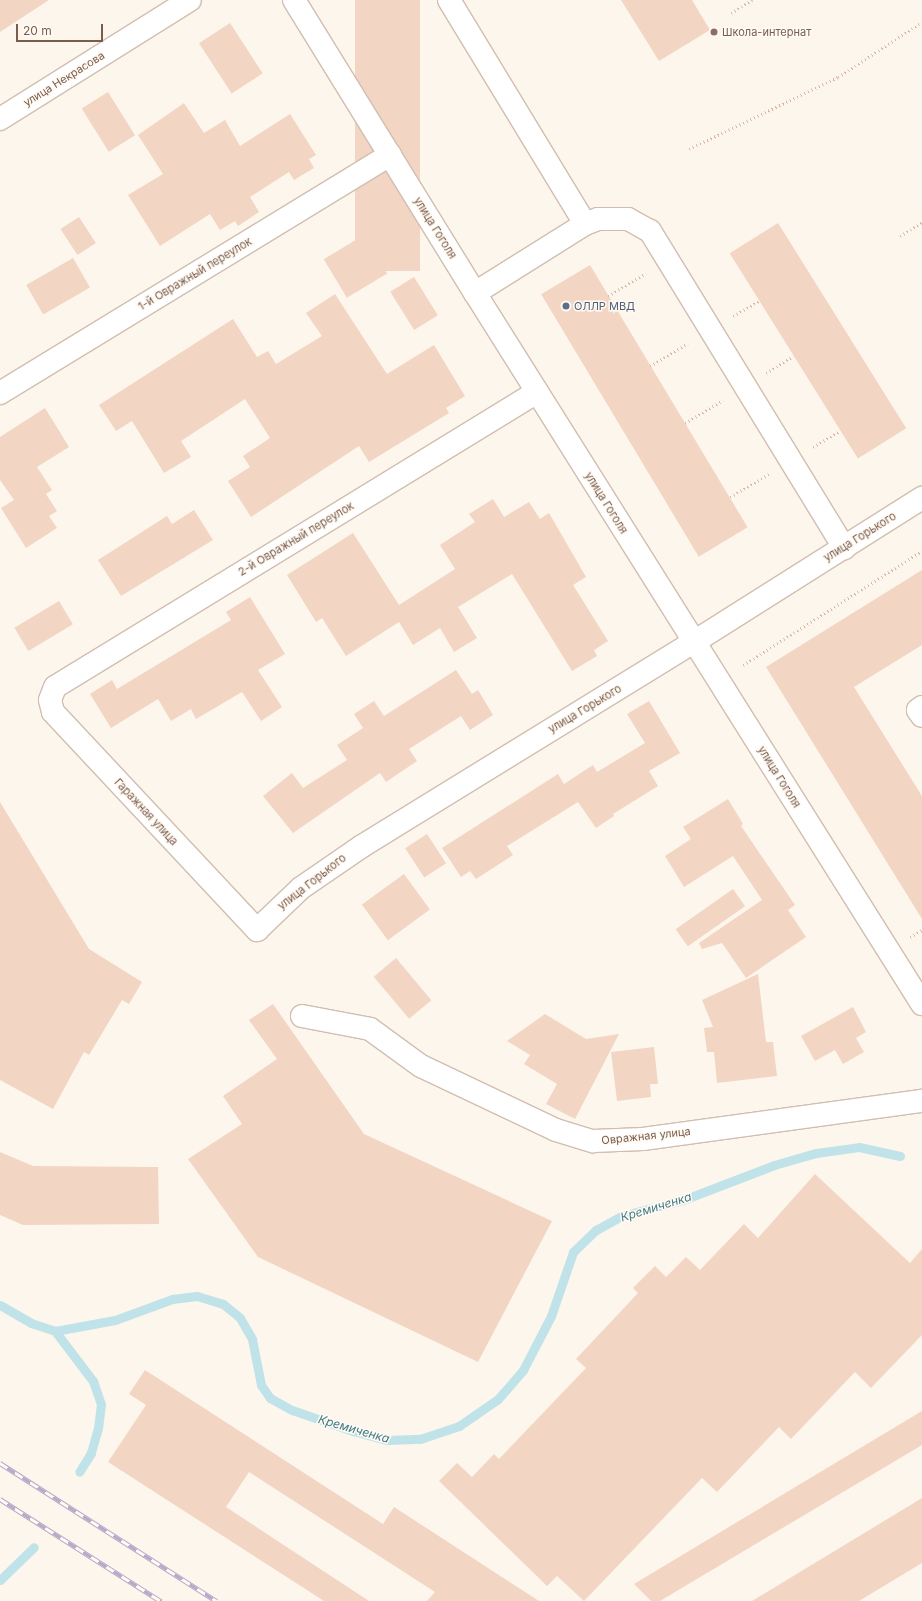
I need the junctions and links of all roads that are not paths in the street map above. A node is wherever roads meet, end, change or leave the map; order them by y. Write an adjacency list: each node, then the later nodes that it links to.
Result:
1 (190, 0): 4 (street, улица Некрасова)
2 (294, 0): 5 (street, улица Гоголя)
3 (449, 0): 6 (street)
4 (0, 120)
5 (390, 155): 7 (street, улица Гоголя); 9 (street, 1-й Овражный переулок)
6 (585, 224): 7 (street); 11 (street)
7 (475, 293): 8 (street, улица Гоголя)
8 (537, 392): 12 (street, улица Гоголя); 13 (street, 2-й Овражный переулок)
9 (0, 393)
10 (922, 498): 11 (street, улица Горького)
11 (844, 548): 12 (street, улица Горького)
12 (694, 642): 16 (street, улица Горького); 17 (street, улица Гоголя)
13 (55, 687): 16 (street, Гаражная улица)
14 (922, 707): 15 (street)
15 (922, 716)
16 (257, 930)
17 (921, 1001)
18 (302, 1016): 19 (street, Овражная улица)
19 (922, 1100)

